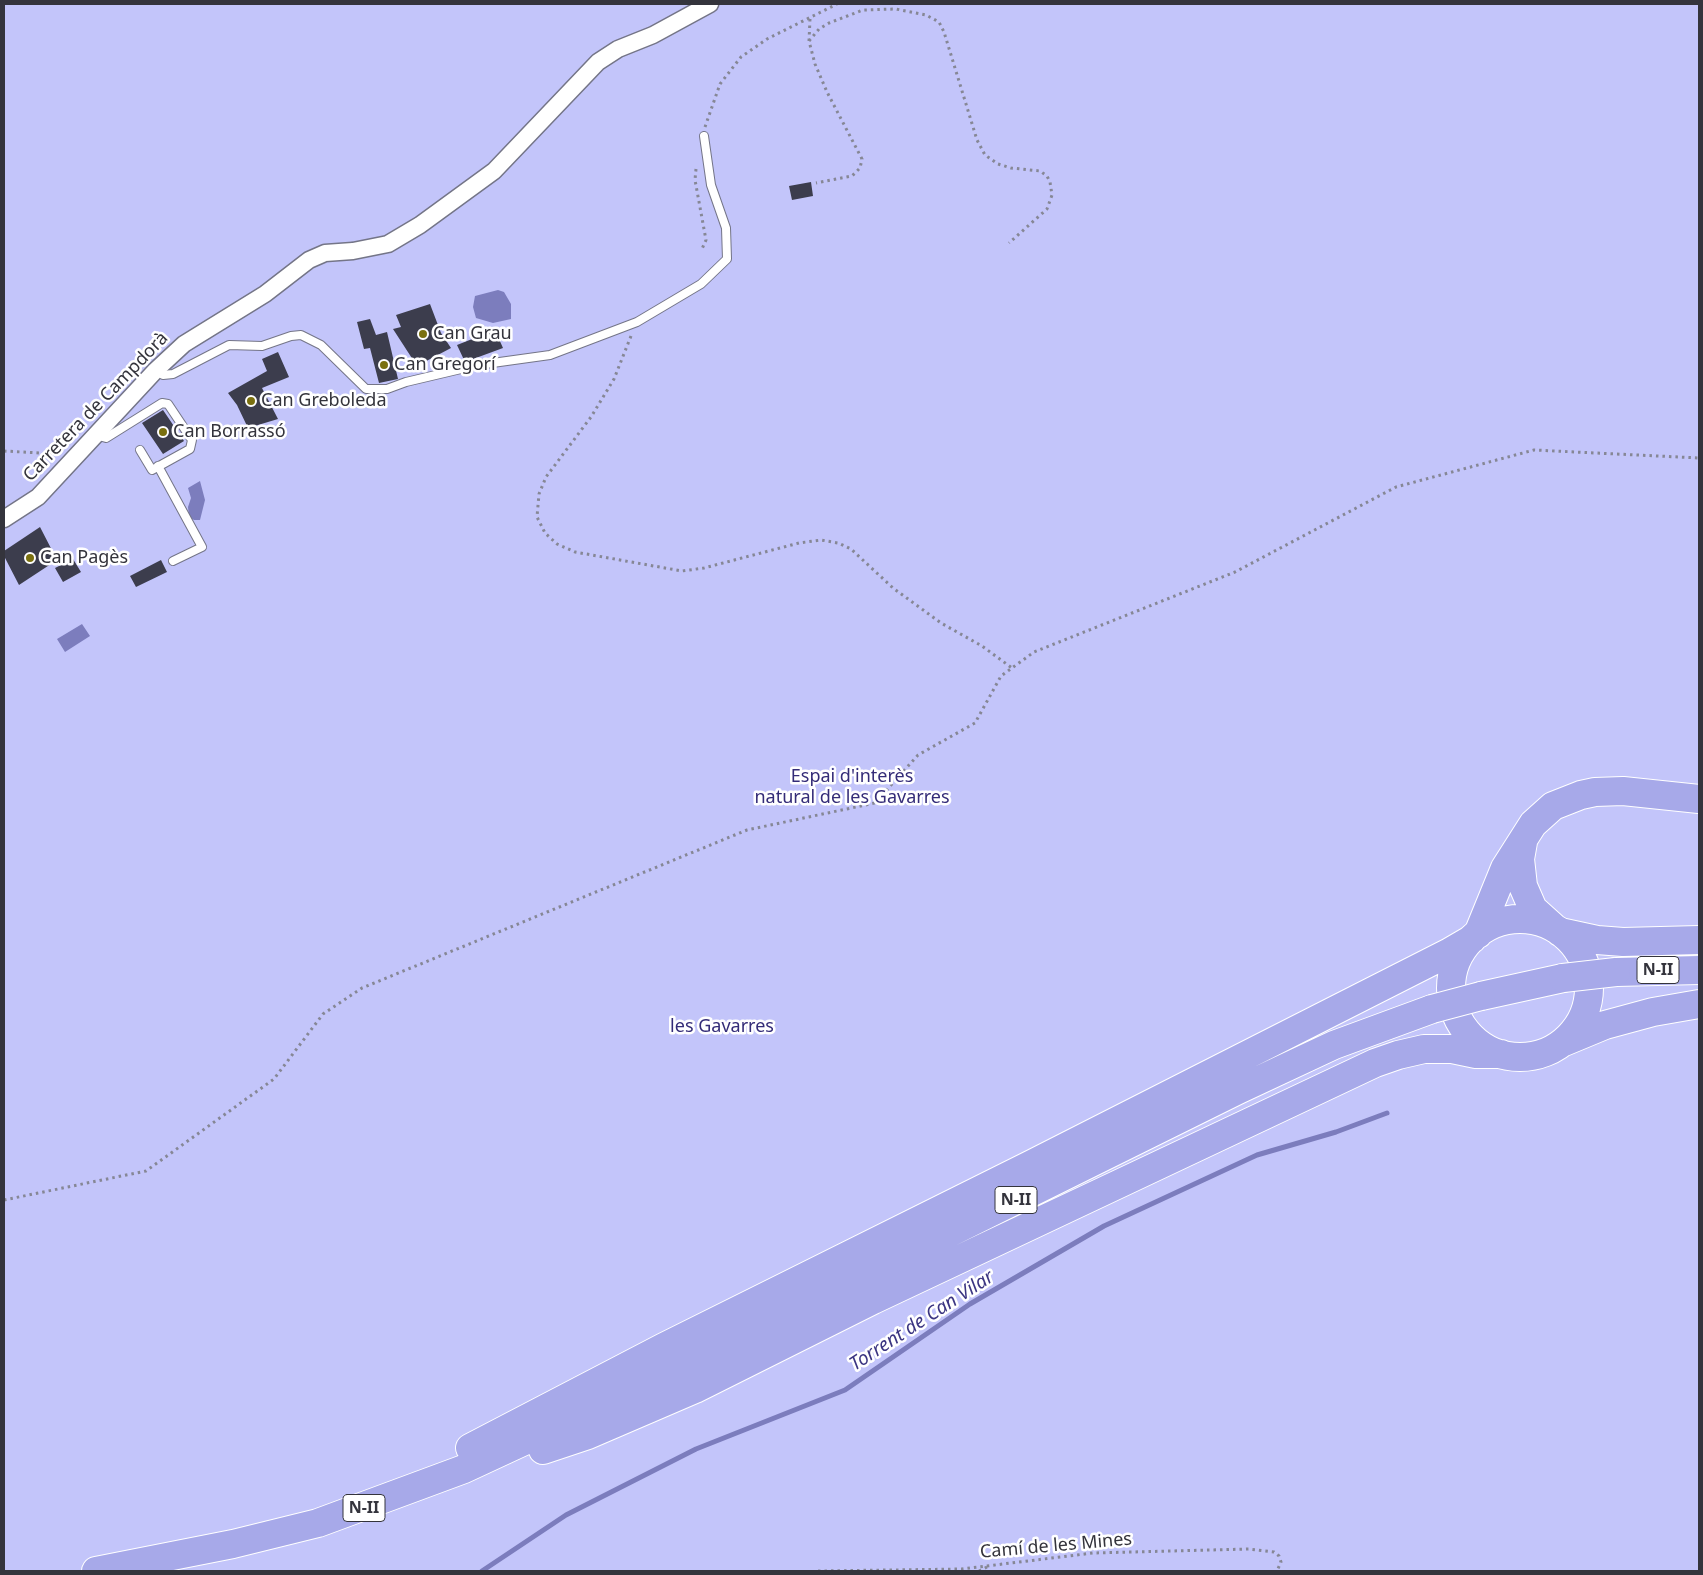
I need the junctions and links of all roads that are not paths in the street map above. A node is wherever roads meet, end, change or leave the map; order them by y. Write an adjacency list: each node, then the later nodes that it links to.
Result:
1 (710, 4): 3 (street, Carretera de Campdorà)
2 (704, 136): 3 (lane)
3 (156, 370): 4 (street, Carretera de Campdorà)
4 (95, 435): 6 (lane); 7 (street, Carretera de Campdorà)
5 (140, 450): 6 (lane)
6 (158, 466): 8 (lane)
7 (4, 519)
8 (173, 561)
9 (1699, 798): 10 (highway)
10 (1524, 835): 11 (highway); 12 (highway)
11 (1557, 930): 12 (highway); 13 (highway); 16 (highway)
12 (1475, 936): 17 (highway); 19 (highway)
13 (1699, 940)
14 (1699, 970): 18 (highway, N-II, bridge)
15 (1699, 1004): 16 (highway)
16 (1562, 1043): 17 (highway)
17 (1502, 1054): 18 (highway)
18 (464, 1469): 19 (highway, N-II)
19 (260, 1538): 20 (highway, N-II)
20 (96, 1571)

